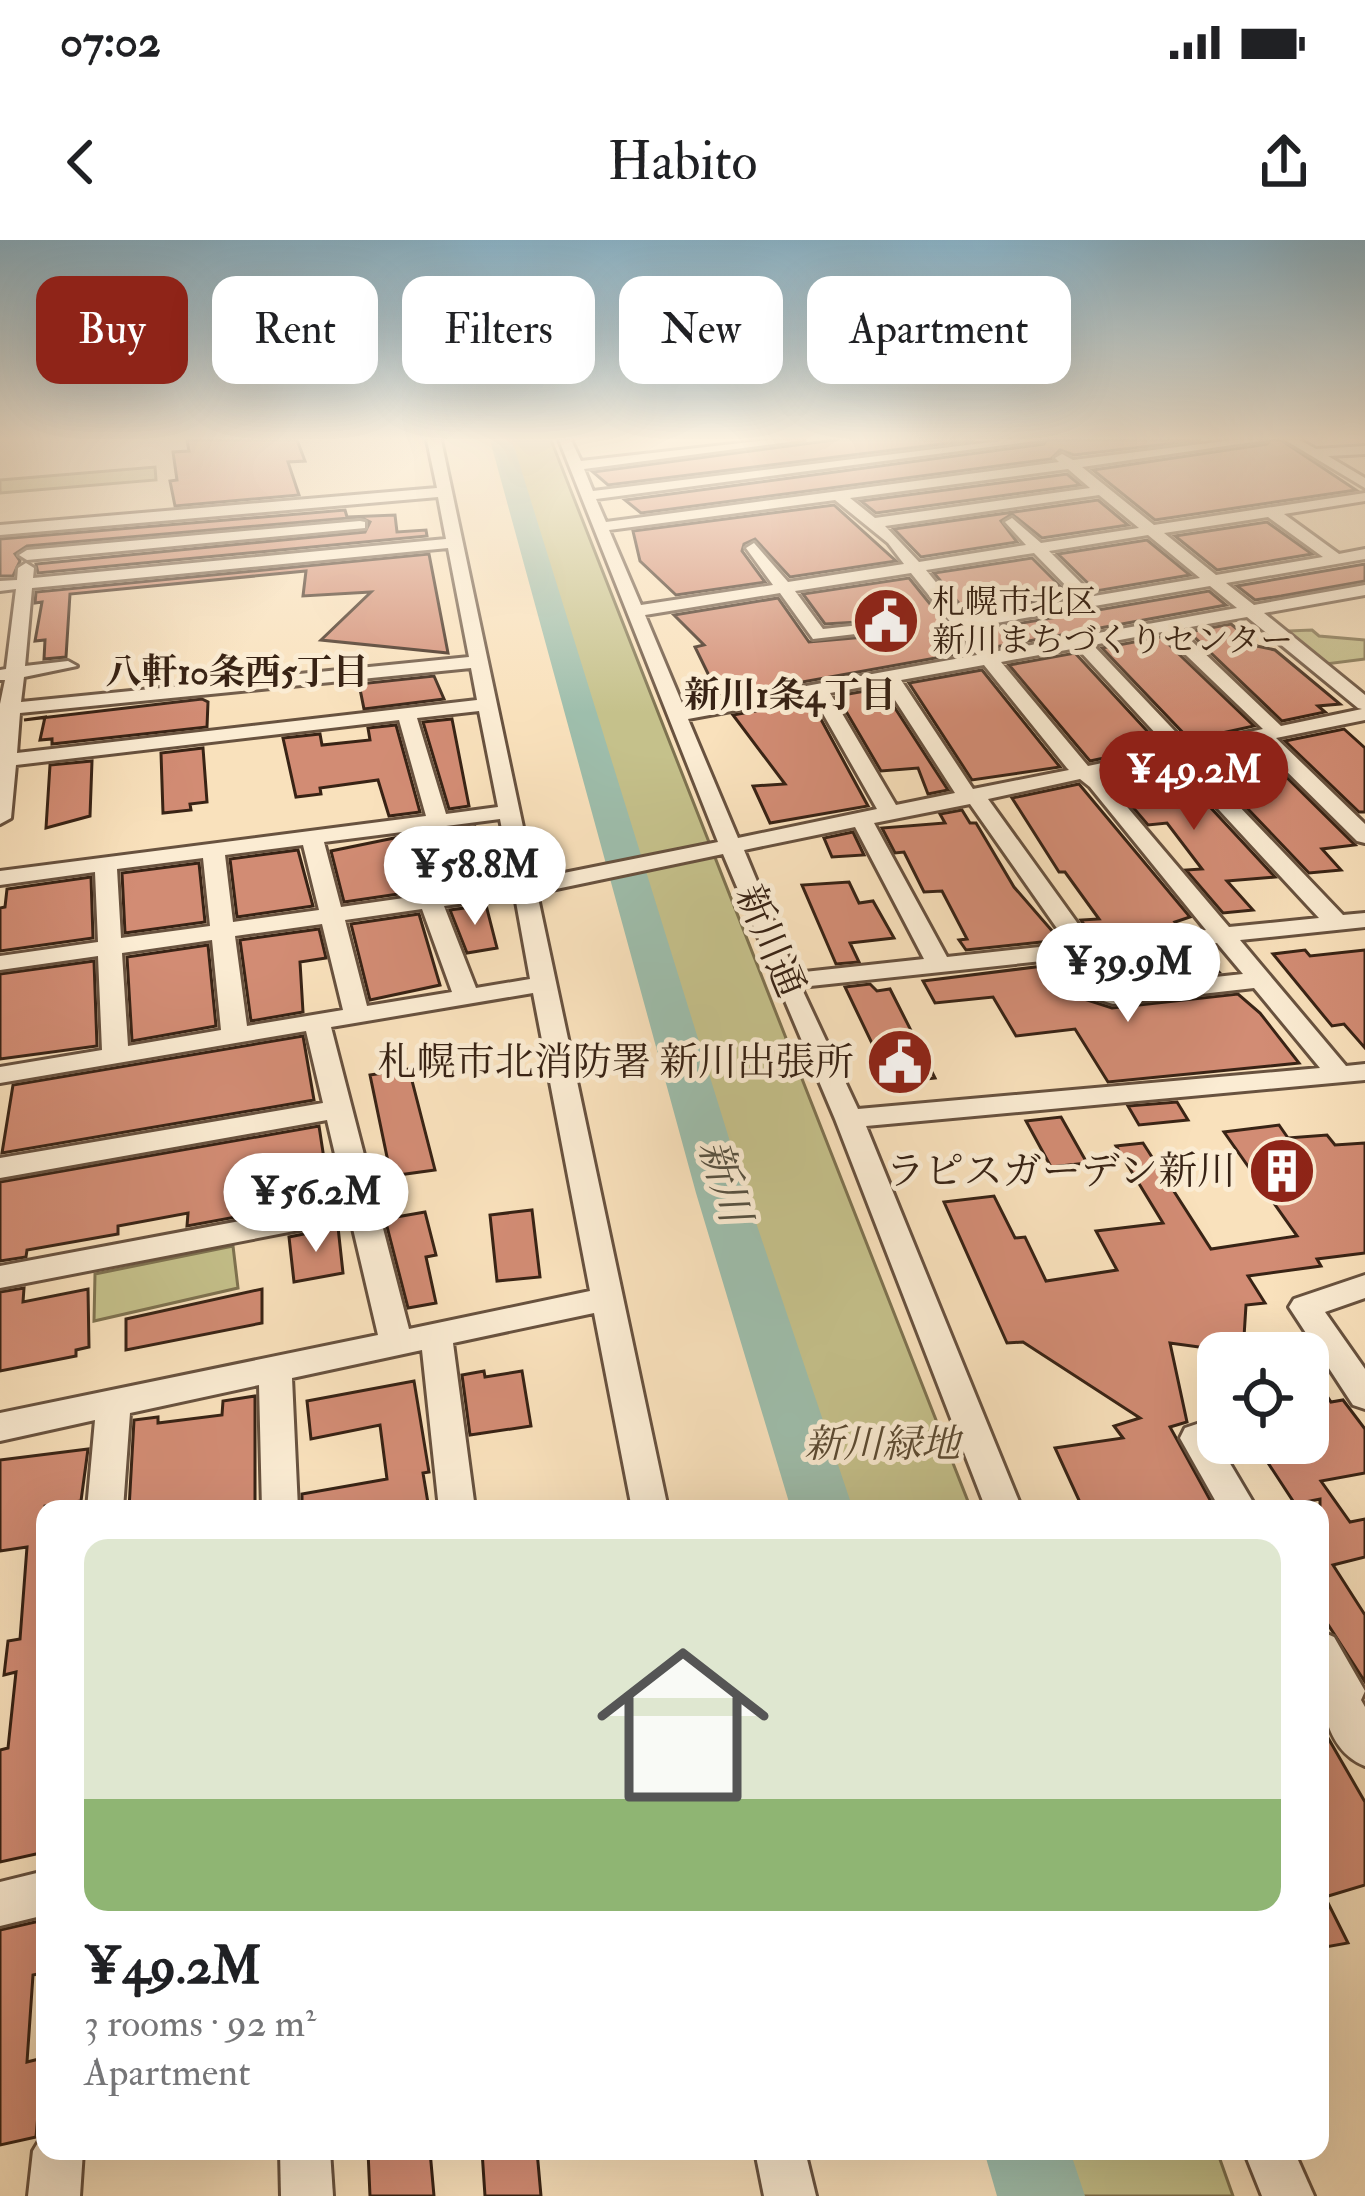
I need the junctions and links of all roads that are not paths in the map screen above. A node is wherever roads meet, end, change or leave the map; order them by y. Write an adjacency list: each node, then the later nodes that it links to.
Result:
1 (30, 531): 15 (street)
2 (288, 531): 15 (street)
3 (361, 531): 14 (street)
4 (452, 531): 11 (street)
5 (602, 531): 25 (street, 新川通)
6 (880, 531): 18 (street)
7 (1021, 531): 13 (street)
8 (1147, 531): 13 (street)
9 (1157, 531): 19 (street)
10 (1298, 531): 17 (street)
11 (454, 543): 14 (street); 32 (street)
12 (754, 548): 22 (street)
13 (1038, 548): 18 (street); 24 (street)
14 (365, 551): 20 (street)
15 (27, 554): 20 (street)
16 (1365, 554): 17 (street)
17 (1336, 559): 19 (street)
18 (915, 567): 22 (street); 27 (street)
19 (1215, 580): 24 (street); 26 (street)
20 (25, 584): 21 (street); 34 (street)
21 (0, 586)
22 (782, 588): 25 (street); 29 (street)
23 (1365, 590): 26 (street)
24 (1090, 601): 27 (street)
25 (636, 610): 42 (street, 新川通)
26 (1253, 611): 28 (street); 38 (street)
27 (962, 624): 31 (street)
28 (1167, 627): 30 (street); 44 (street)
29 (864, 628)
30 (1081, 642): 31 (street); 46 (street)
31 (990, 659): 35 (street); 48 (street)
32 (478, 662): 37 (street); 39 (street)
33 (68, 666): 34 (street)
34 (6, 674): 40 (street)
35 (889, 676): 36 (street); 49 (street)
36 (818, 689): 42 (street); 51 (street)
37 (488, 704): 41 (street); 50 (street)
38 (1365, 704)
39 (257, 705): 40 (street); 41 (street); 47 (street)
40 (5, 710): 47 (street)
41 (406, 713): 54 (street)
42 (677, 715): 58 (street, 新川通)
43 (1355, 716): 44 (street); 45 (street)
44 (1270, 734): 46 (street); 56 (street)
45 (1365, 736)
46 (1182, 753): 48 (street); 66 (street)
47 (3, 760): 52 (street)
48 (1086, 774): 49 (street); 68 (street)
49 (972, 797): 51 (street); 70 (street)
50 (508, 812): 54 (street); 62 (street)
51 (890, 814): 53 (street)
52 (0, 818)
53 (862, 820): 58 (street); 72 (street)
54 (438, 821): 55 (street)
55 (411, 824): 57 (street); 63 (street)
56 (1365, 836)
57 (312, 838): 59 (street); 64 (street)
58 (718, 850): 62 (street); 74 (street, 新川通)
59 (213, 851): 60 (street); 67 (street)
60 (106, 865): 61 (street); 69 (street)
61 (0, 878)
62 (536, 886): 63 (street); 75 (street)
63 (431, 902): 64 (street); 76 (street)
64 (328, 916): 67 (street); 77 (street)
65 (1365, 920): 66 (street)
66 (1337, 923): 68 (street)
67 (222, 930): 69 (street); 79 (street)
68 (1224, 936): 70 (street); 73 (street)
69 (108, 947): 71 (street); 80 (street)
70 (1077, 952): 72 (street); 73 (street)
71 (0, 962)
72 (940, 965): 74 (street)
73 (1261, 980): 81 (street)
74 (786, 981): 84 (street, 新川通)
75 (543, 985): 76 (street); 89 (street)
76 (467, 997): 77 (street)
77 (357, 1016): 78 (street)
78 (317, 1022): 79 (street); 83 (street)
79 (235, 1036): 80 (street)
80 (115, 1056): 82 (street)
81 (1351, 1072): 84 (street)
82 (0, 1075)
83 (339, 1108): 85 (street); 86 (street)
84 (849, 1119): 101 (street, 新川通)
85 (0, 1168)
86 (363, 1208): 87 (street); 91 (street)
87 (0, 1277)
88 (1365, 1286): 93 (street)
89 (608, 1300): 90 (street); 100 (street)
90 (436, 1334): 91 (street); 99 (street)
91 (396, 1342): 92 (street)
92 (275, 1373): 94 (street); 98 (street)
93 (1365, 1396)
94 (112, 1407): 95 (street); 97 (street)
95 (0, 1427)
96 (1212, 1464): 102 (street)
97 (106, 1500)
98 (280, 1500)
99 (457, 1500)
100 (648, 1500)
101 (1000, 1500)
102 (1233, 1500)
103 (1341, 1693): 104 (street)
104 (1365, 1746)
105 (36, 1895): 106 (street)
106 (0, 1904)
107 (57, 2160): 111 (street)
108 (305, 2160): 112 (street)
109 (782, 2160): 113 (street)
110 (1273, 2160): 114 (street)
111 (54, 2196)
112 (307, 2196)
113 (790, 2196)
114 (1288, 2196)

